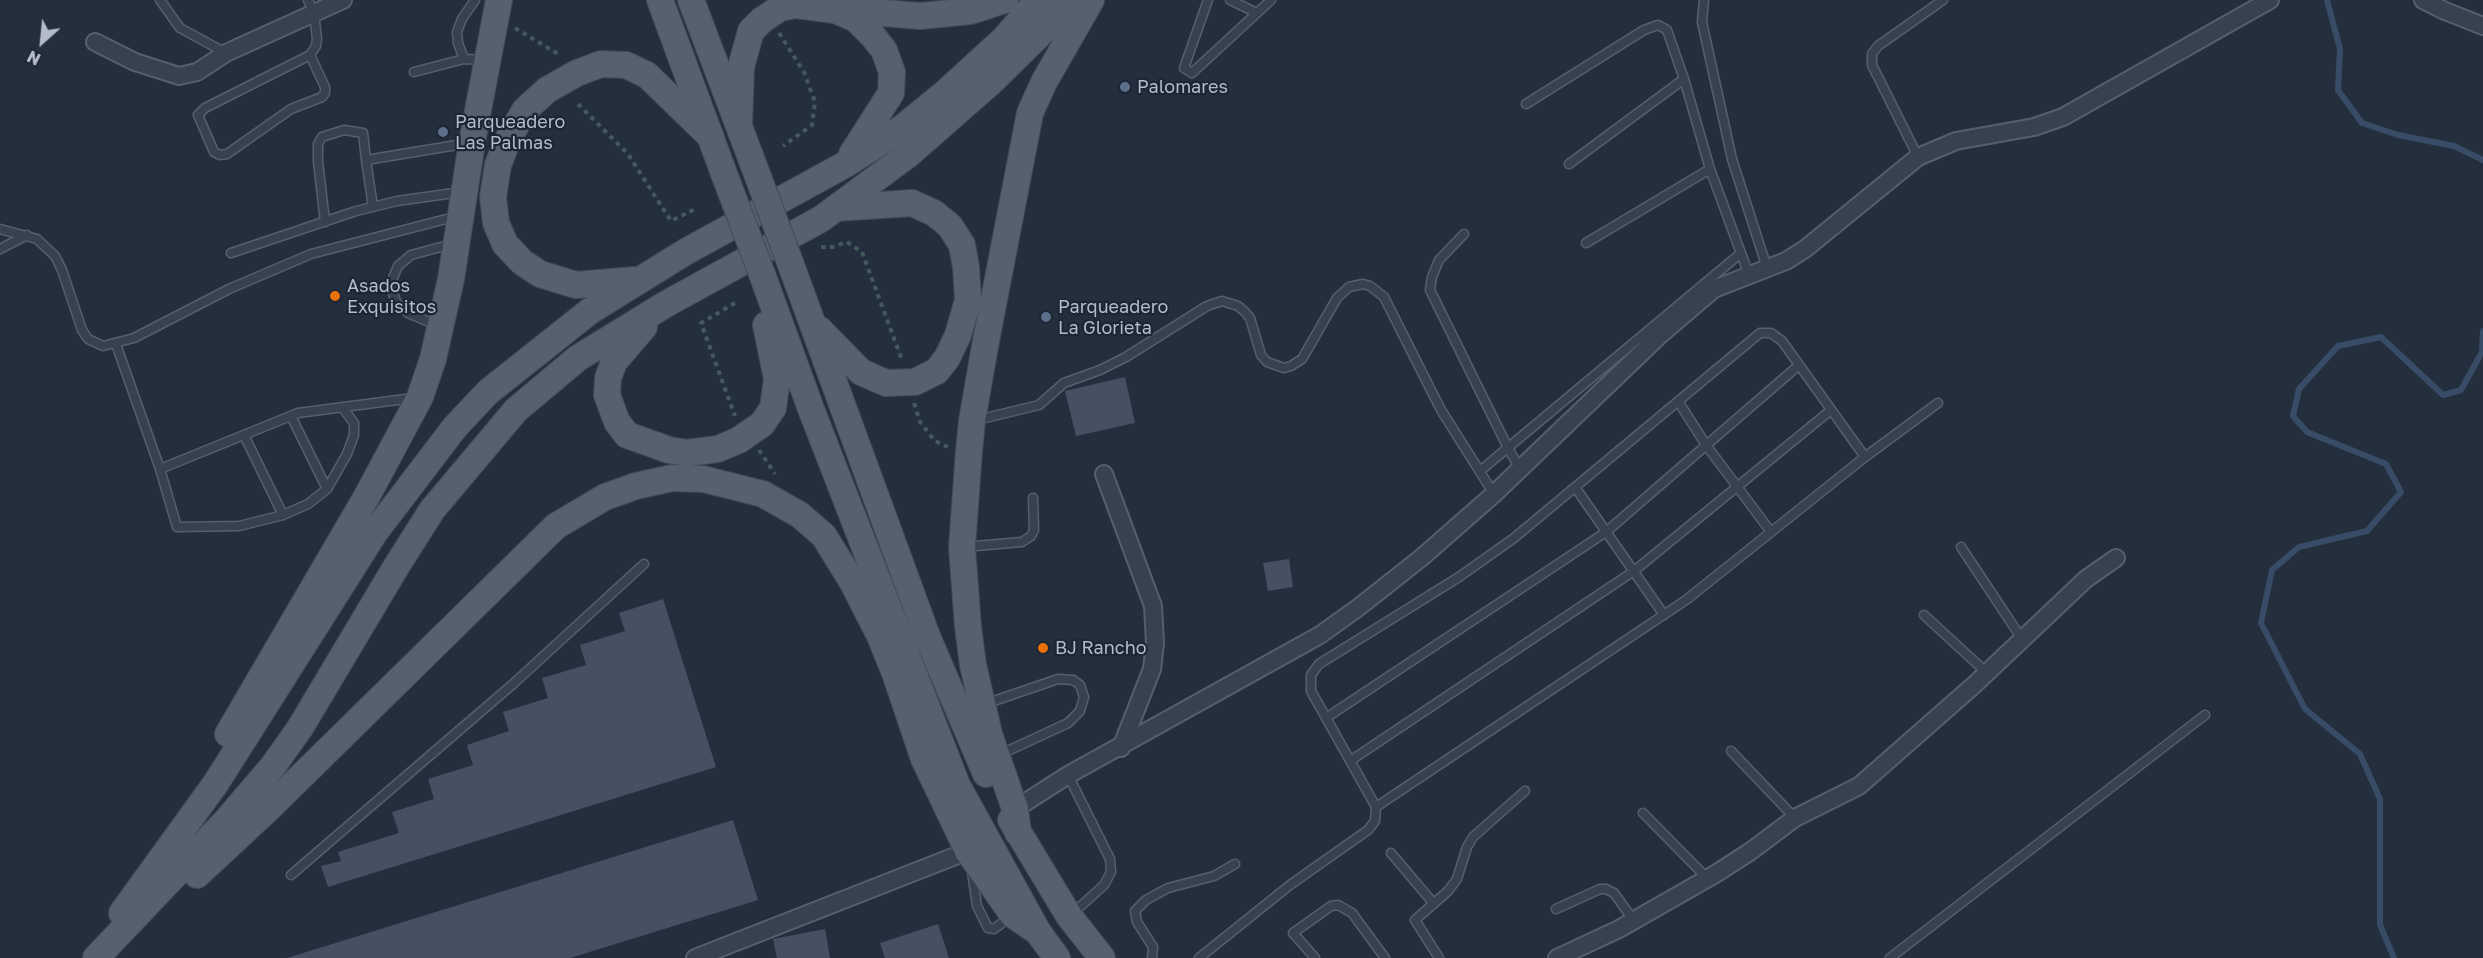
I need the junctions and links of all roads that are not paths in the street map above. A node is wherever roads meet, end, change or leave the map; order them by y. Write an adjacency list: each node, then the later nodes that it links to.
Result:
1 (160, 0): 23 (lane)
2 (343, 0): 18 (street)
3 (475, 0): 25 (lane)
4 (660, 0): 30 (main road)
5 (691, 0): 29 (main road)
6 (848, 0): 7 (main road)
7 (1005, 0)
8 (1038, 0): 34 (main road)
9 (1066, 0): 39 (main road)
10 (1091, 0): 64 (main road)
11 (1208, 0): 20 (lane)
12 (1230, 0): 20 (lane)
13 (1271, 0): 20 (lane)
14 (1704, 0): 49 (lane)
15 (1943, 0): 32 (lane)
16 (2270, 0): 32 (street)
17 (2423, 0): 21 (street)
18 (311, 7): 23 (street); 24 (lane)
19 (497, 8): 25 (main road)
20 (1257, 13)
21 (2483, 26)
22 (95, 42): 23 (street)
23 (226, 52)
24 (310, 55): 24 (lane)
25 (475, 59): 26 (lane); 31 (main road)
26 (414, 72)
27 (1684, 79): 28 (lane); 35 (lane); 36 (lane)
28 (1526, 104)
29 (738, 126): 34 (main road); 54 (main road, bridge)
30 (711, 137): 50 (main road, bridge); 52 (main road)
31 (472, 142): 33 (lane); 37 (main road)
32 (1918, 157): 49 (street)
33 (366, 160): 38 (lane); 40 (lane)
34 (846, 164): 52 (main road)
35 (1569, 164)
36 (1710, 169): 45 (lane); 48 (lane)
37 (463, 203): 38 (lane); 44 (main road); 56 (lane)
38 (373, 207): 40 (lane)
39 (836, 208): 53 (main road); 54 (main road)
40 (325, 222): 47 (lane)
41 (0, 229): 43 (lane)
42 (1464, 234): 67 (lane)
43 (27, 235): 46 (lane); 56 (lane)
44 (458, 243): 55 (main road); 55 (lane)
45 (1586, 243)
46 (0, 249)
47 (231, 253)
48 (1741, 253): 51 (lane); 67 (lane)
49 (1767, 268): 51 (street)
50 (762, 274): 53 (main road); 113 (main road)
51 (1749, 275): 70 (street)
52 (640, 279): 110 (main road)
53 (666, 304): 115 (main road)
54 (812, 320): 102 (main road)
55 (441, 327): 58 (main road)
56 (116, 344): 69 (lane)
57 (1799, 365): 59 (lane); 62 (lane); 66 (lane)
58 (420, 397): 61 (lane); 110 (main road)
59 (1678, 401): 66 (lane); 73 (lane)
60 (1938, 403): 68 (lane)
61 (342, 407): 63 (lane); 75 (lane)
62 (1832, 410): 68 (lane); 74 (lane)
63 (291, 416): 65 (lane); 75 (lane)
64 (972, 421): 71 (lane); 81 (main road)
65 (244, 435): 69 (lane); 78 (lane)
66 (1706, 445): 74 (lane); 79 (lane)
67 (1508, 448): 70 (lane); 71 (lane)
68 (1865, 457): 80 (lane)
69 (160, 469): 78 (lane)
70 (1520, 469): 76 (street)
71 (1480, 471): 76 (lane)
72 (1104, 474): 93 (street)
73 (1575, 487): 79 (lane); 92 (lane)
74 (1736, 487): 80 (lane); 85 (lane)
75 (327, 489): 78 (lane)
76 (1494, 494): 93 (street)
77 (1033, 498): 81 (lane)
78 (283, 515)
79 (1606, 532): 85 (lane); 92 (lane)
80 (1771, 532): 86 (lane)
81 (962, 547): 90 (main road)
82 (1961, 547): 88 (lane)
83 (2115, 558): 88 (street)
84 (644, 564): 106 (lane)
85 (1634, 571): 86 (lane); 96 (lane)
86 (1664, 615): 99 (lane)
87 (1924, 615): 89 (lane)
88 (2022, 639): 89 (street)
89 (1987, 673): 101 (street)
90 (982, 705): 95 (main road); 95 (lane)
91 (2205, 715): 126 (lane)
92 (1326, 718): 96 (lane)
93 (1121, 748): 97 (street)
94 (1731, 751): 101 (lane)
95 (996, 756): 102 (main road)
96 (1350, 761): 99 (lane)
97 (1068, 776): 102 (street); 111 (lane)
98 (1525, 791): 108 (lane)
99 (1376, 807): 121 (lane)
100 (1643, 813): 107 (lane)
101 (1795, 818): 107 (street)
102 (1016, 821): 111 (main road)
103 (968, 851): 113 (main road); 116 (main road); 117 (street)
104 (1391, 853): 108 (lane)
105 (1235, 864): 120 (lane)
106 (291, 875)
107 (1708, 879): 112 (street)
108 (1434, 904): 124 (lane)
109 (1556, 909): 112 (lane)
110 (122, 912): 114 (main road)
111 (1069, 916): 119 (main road)
112 (1634, 921): 125 (street)
113 (1038, 932): 118 (main road)
114 (86, 958)
115 (96, 958)
116 (109, 958)
117 (694, 958)
118 (1057, 958)
119 (1102, 958)
120 (1153, 958)
121 (1199, 958)
122 (1314, 958): 123 (lane)
123 (1385, 958)
124 (1439, 958)
125 (1557, 958)
126 (1890, 958)

